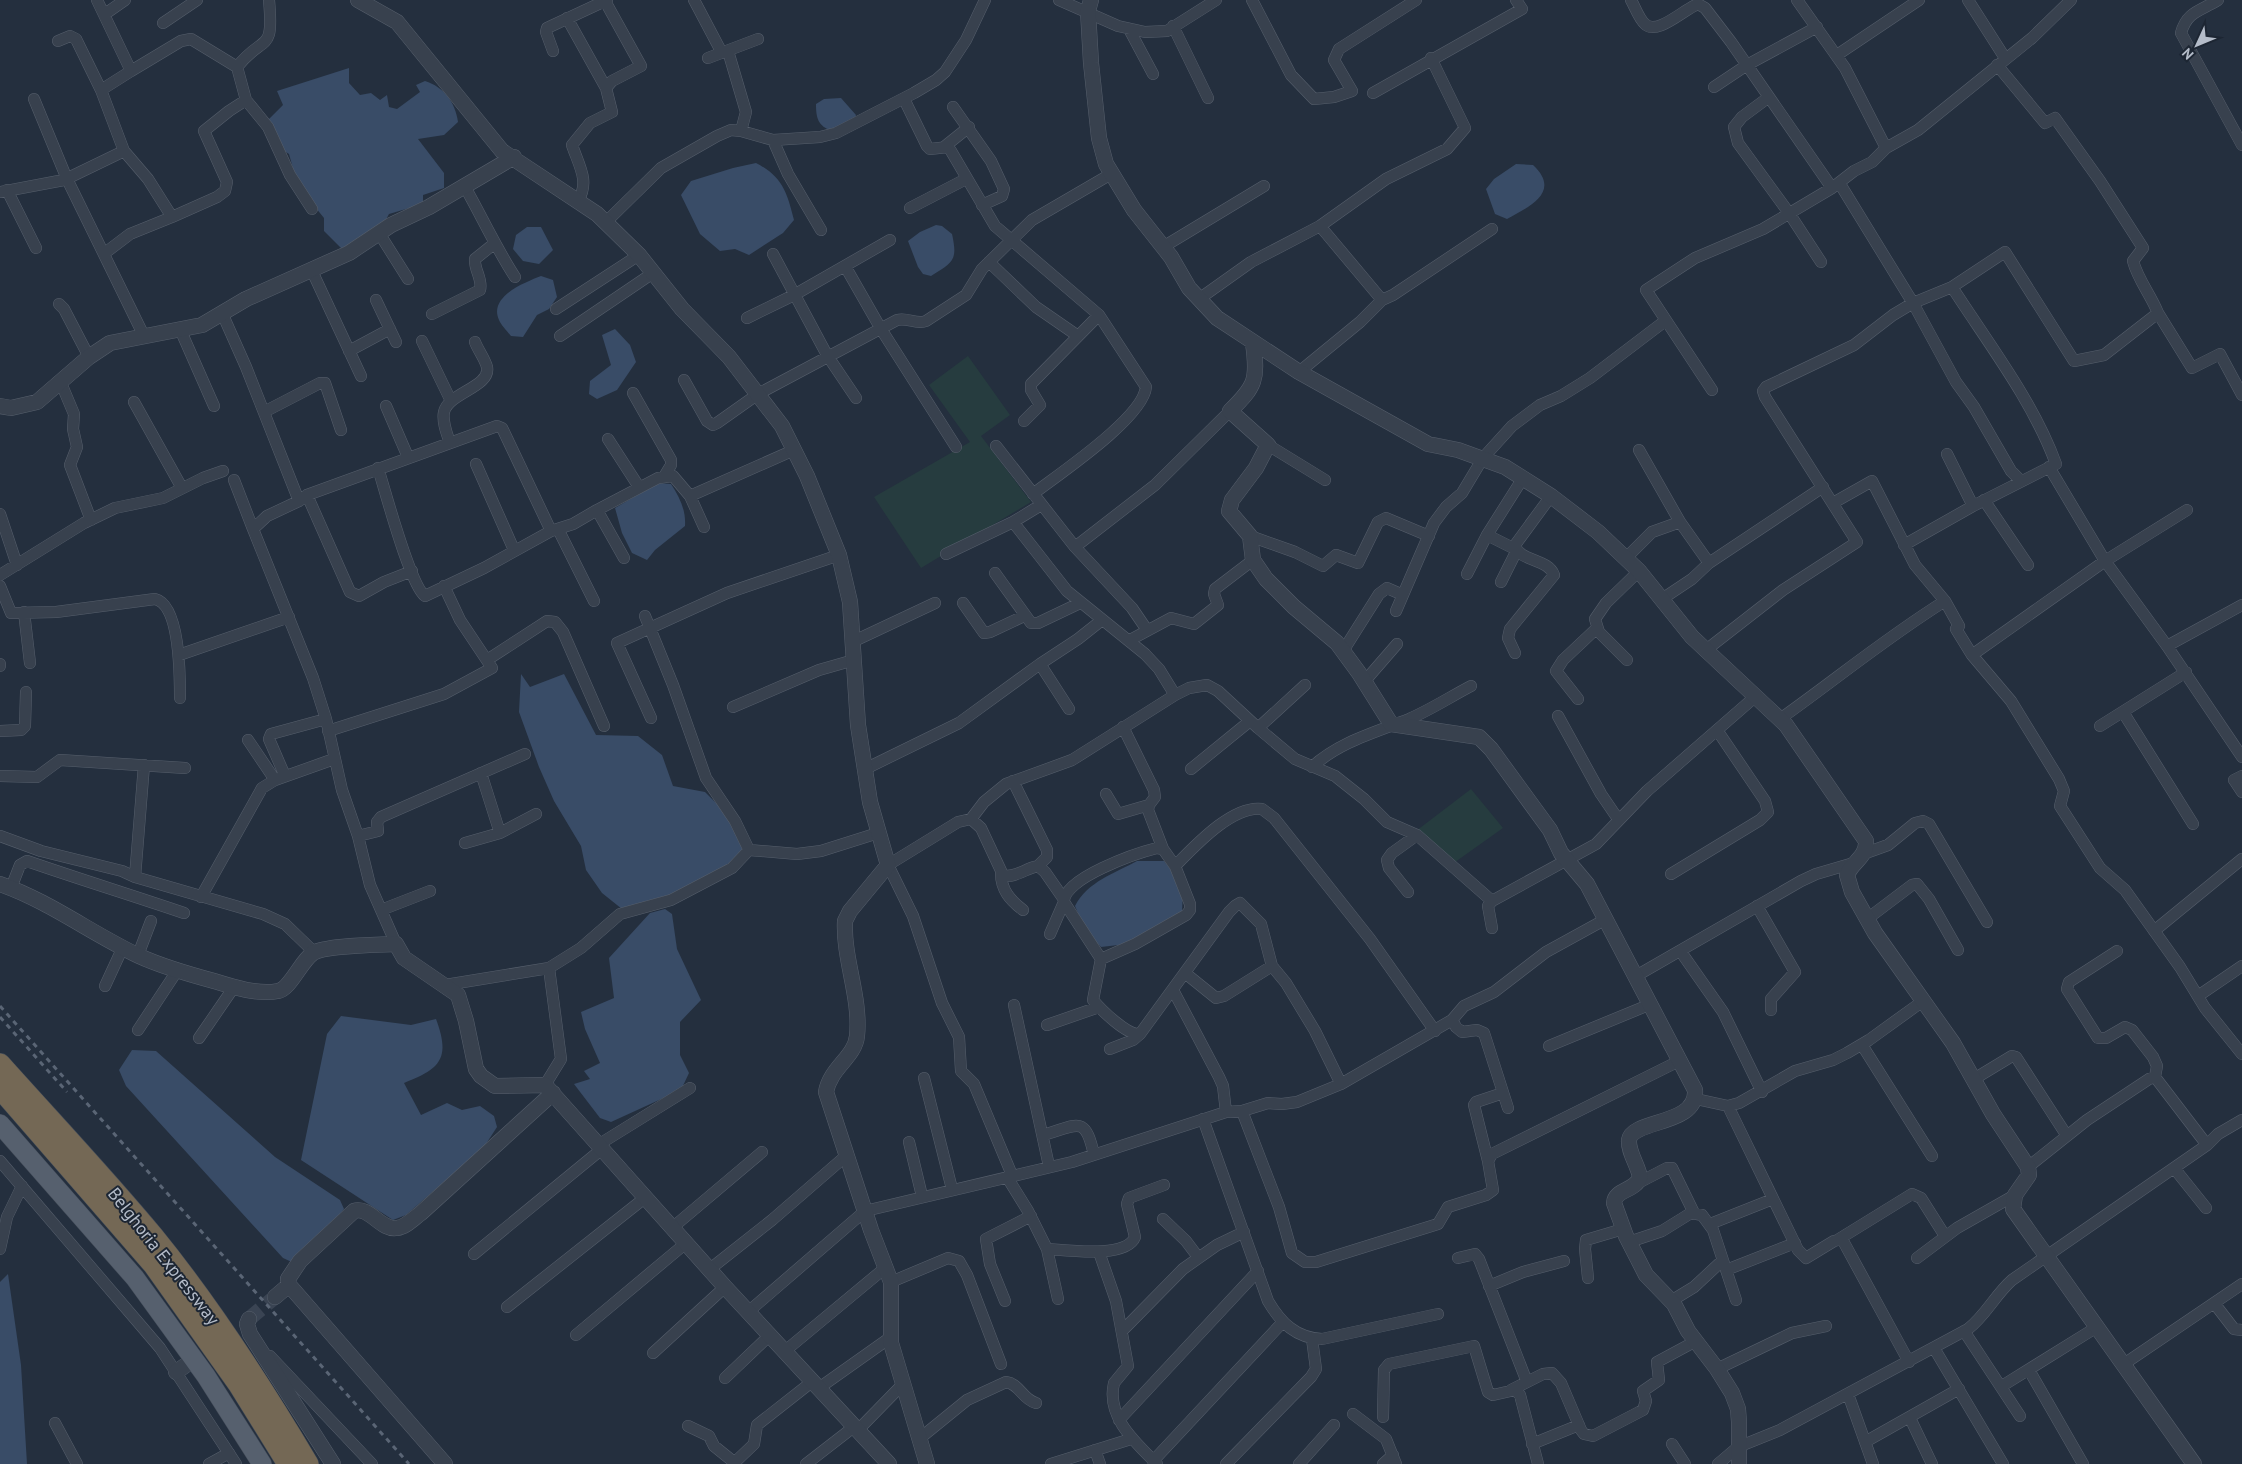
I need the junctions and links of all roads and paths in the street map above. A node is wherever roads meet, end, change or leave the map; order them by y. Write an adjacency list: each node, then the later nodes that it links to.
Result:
1 (97, 0): 21 (street)
2 (125, 0): 21 (street)
3 (197, 0): 23 (street)
4 (269, 0): 36 (street)
5 (358, 0): 56 (street)
6 (606, 0): 22 (street); 40 (street)
7 (694, 0): 30 (street)
8 (985, 0): 46 (street)
9 (1059, 0): 20 (street)
10 (1216, 0): 24 (street)
11 (1252, 0): 12 (street)
12 (1416, 0)
13 (1516, 0): 33 (street)
14 (1630, 0): 35 (street)
15 (1797, 0): 25 (street)
16 (1919, 0): 31 (street)
17 (1968, 0): 34 (street)
18 (2071, 0): 34 (street)
19 (2218, 0): 52 (street)
20 (1090, 6): 26 (street); 57 (street)
21 (105, 14): 37 (street)
22 (567, 18): 29 (street); 40 (street)
23 (163, 23)
24 (1173, 26): 26 (street); 45 (street)
25 (1817, 27): 31 (street); 35 (street)
26 (1129, 28): 38 (street)
27 (758, 39): 30 (street)
28 (58, 41): 41 (street)
29 (553, 51)
30 (725, 52): 32 (street); 50 (street)
31 (1837, 55): 54 (street)
32 (708, 58)
33 (1431, 58): 42 (street); 71 (street)
34 (2001, 62): 54 (street); 99 (street)
35 (1747, 65): 39 (street); 43 (street)
36 (237, 68): 37 (street); 47 (street)
37 (131, 71): 41 (street)
38 (1153, 74)
39 (1714, 87)
40 (606, 88): 64 (street)
41 (101, 90): 55 (street)
42 (1373, 93)
43 (1769, 97): 61 (street); 68 (street)
44 (34, 98): 58 (street)
45 (1208, 98)
46 (904, 99): 51 (street); 53 (street)
47 (246, 100): 67 (street); 69 (street)
48 (954, 107): 49 (street)
49 (969, 127): 53 (street); 65 (street)
50 (741, 131): 51 (street); 70 (street)
51 (773, 140): 73 (street)
52 (2242, 145)
53 (944, 146): 59 (street)
54 (1886, 148): 61 (street)
55 (124, 151): 58 (street); 69 (street)
56 (514, 157): 62 (street); 64 (street)
57 (1110, 174): 75 (street); 78 (street)
58 (67, 179): 63 (street); 80 (street)
59 (966, 179): 65 (street); 66 (street)
60 (1264, 186): 78 (street)
61 (1836, 186): 68 (street); 95 (street)
62 (464, 187): 74 (street); 77 (street)
63 (4, 191): 79 (street)
64 (578, 201): 70 (street)
65 (982, 205): 75 (street)
66 (910, 208)
67 (312, 209)
68 (1789, 213): 84 (street); 103 (street)
69 (172, 217): 80 (street)
70 (606, 222): 82 (street)
71 (1320, 226): 92 (street); 94 (street)
72 (1492, 229): 94 (street)
73 (821, 230)
74 (378, 233): 86 (street); 89 (street)
75 (1010, 239): 83 (street); 101 (street)
76 (890, 240): 85 (street)
77 (495, 243): 88 (street); 100 (street)
78 (1163, 247): 92 (street)
79 (36, 248)
80 (105, 254): 107 (street)
81 (773, 254): 91 (street)
82 (639, 255): 87 (street); 97 (street)
83 (989, 262): 106 (street); 109 (street)
84 (1821, 262)
85 (845, 266): 91 (street); 106 (street)
86 (312, 271): 98 (street); 114 (street)
87 (653, 273): 108 (street); 123 (street)
88 (515, 277)
89 (408, 279)
90 (1952, 287): 95 (street); 99 (street); 146 (street)
91 (794, 295): 102 (street); 115 (street)
92 (1199, 299): 113 (street)
93 (376, 300): 105 (street)
94 (1382, 300): 117 (street)
95 (1913, 303): 153 (street); 155 (street)
96 (59, 304): 116 (street)
97 (556, 309)
98 (222, 313): 104 (street); 132 (street)
99 (2158, 313): 124 (street)
100 (432, 314)
101 (1099, 315): 109 (street); 157 (street)
102 (747, 318)
103 (1665, 321): 121 (street); 144 (street)
104 (180, 329): 107 (street); 129 (street)
105 (390, 329): 111 (street); 114 (street)
106 (881, 329): 115 (street); 139 (street)
107 (144, 336): 116 (street)
108 (560, 336)
109 (1078, 336): 133 (street)
110 (422, 341): 126 (street)
111 (396, 342)
112 (474, 342): 126 (street)
113 (1253, 343): 117 (street); 131 (street)
114 (349, 351): 118 (street)
115 (828, 355): 123 (street); 125 (street)
116 (89, 357): 120 (street)
117 (1299, 372): 144 (street)
118 (361, 376)
119 (684, 380): 123 (street)
120 (61, 384): 128 (street); 168 (street)
121 (1712, 390)
122 (633, 393): 149 (street)
123 (758, 394): 140 (street)
124 (2242, 395)
125 (856, 398)
126 (451, 401): 136 (street)
127 (134, 402): 156 (street)
128 (0, 406)
129 (214, 406)
130 (386, 406): 143 (street)
131 (1230, 411): 137 (street); 178 (street)
132 (264, 412): 134 (street); 160 (street)
133 (1024, 422)
134 (341, 430)
135 (608, 439): 154 (street)
136 (450, 443): 143 (street); 173 (street)
137 (1268, 445): 152 (street); 175 (street)
138 (996, 446): 157 (street)
139 (956, 447)
140 (794, 450): 158 (street); 182 (street)
141 (1639, 450): 170 (street)
142 (1946, 454): 164 (street)
143 (408, 457): 147 (street)
144 (1483, 458): 150 (street); 176 (street)
145 (476, 464): 179 (street)
146 (2049, 467): 153 (street); 186 (street)
147 (378, 468): 160 (street); 191 (street)
148 (223, 471): 156 (street)
149 (665, 475): 154 (street); 158 (street)
150 (1523, 478): 159 (street); 174 (street)
151 (234, 480): 172 (street)
152 (1325, 480)
153 (2022, 481): 161 (street)
154 (639, 487): 165 (street)
155 (1823, 487): 162 (street); 187 (street)
156 (182, 488): 168 (street)
157 (1033, 494): 163 (street)
158 (690, 496): 171 (street)
159 (1551, 496): 180 (street); 184 (street)
160 (303, 498): 172 (street); 191 (street)
161 (1984, 500): 164 (street); 189 (street)
162 (1833, 503): 177 (street); 219 (street)
163 (1041, 505): 169 (street); 178 (street)
164 (1973, 506): 177 (street)
165 (597, 510): 173 (street); 183 (street)
166 (2187, 510): 186 (street)
167 (0, 514): 188 (street)
168 (91, 520): 188 (street)
169 (1013, 522): 181 (street); 204 (street)
170 (1680, 522): 184 (street); 187 (street)
171 (704, 527)
172 (253, 529): 210 (street)
173 (554, 530): 179 (street); 200 (street)
174 (1487, 535): 180 (street); 193 (street)
175 (1250, 536): 176 (street); 185 (street)
176 (1429, 536): 198 (street)
177 (1904, 545): 201 (street)
178 (1075, 547): 214 (street)
179 (514, 550): 197 (street)
180 (1517, 550): 195 (street); 221 (street)
181 (946, 554)
182 (839, 555): 212 (street); 216 (street)
183 (624, 558)
184 (1626, 558): 190 (street)
185 (1253, 560): 214 (street); 220 (street)
186 (2105, 561): 218 (street); 223 (street)
187 (1709, 563): 199 (street)
188 (16, 565): 194 (street)
189 (2028, 565)
190 (1639, 571): 199 (street); 213 (street)
191 (412, 572): 197 (street)
192 (995, 573): 209 (street)
193 (1467, 574)
194 (0, 575)
195 (1501, 582)
196 (0, 586): 207 (street)
197 (444, 586): 224 (street)
198 (1403, 595): 206 (street); 220 (street)
199 (1662, 599): 219 (street)
200 (594, 601)
201 (1945, 601): 223 (street); 244 (street)
202 (935, 603): 216 (street)
203 (963, 603): 209 (street)
204 (1080, 603): 209 (street); 211 (street)
205 (2242, 604): 218 (street)
206 (1396, 611)
207 (24, 612): 222 (street); 227 (street)
208 (645, 616): 212 (street)
209 (1024, 616)
210 (289, 617): 222 (street); 243 (street)
211 (1102, 620): 215 (street); 228 (street)
212 (650, 628): 242 (street); 282 (street)
213 (1597, 628): 226 (street); 237 (street)
214 (1147, 630): 215 (street)
215 (1130, 640): 234 (street)
216 (852, 642): 225 (street)
217 (1397, 644): 230 (street)
218 (2167, 646): 229 (street)
219 (1706, 650): 235 (street)
220 (1343, 651): 230 (street)
221 (1515, 653)
222 (179, 655): 236 (street)
223 (1972, 655): 309 (street)
224 (487, 660): 247 (street); 252 (street)
225 (854, 660): 238 (street); 261 (street)
226 (1627, 660)
227 (30, 663)
228 (1040, 664): 239 (street); 261 (street)
229 (2186, 672): 240 (street); 254 (street)
230 (1364, 682): 245 (street)
231 (1305, 685): 246 (street)
232 (1471, 686): 245 (street)
233 (26, 692): 251 (street)
234 (1175, 695): 246 (street); 249 (street)
235 (1756, 696): 244 (street); 250 (street)
236 (180, 698)
237 (1578, 699)
238 (733, 707)
239 (1070, 709)
240 (2123, 712): 248 (street); 274 (street)
241 (1558, 716): 273 (street)
242 (651, 718)
243 (326, 719): 252 (street); 266 (street)
244 (1780, 719): 283 (street)
245 (1390, 724): 259 (street); 285 (street)
246 (1254, 725): 259 (street); 262 (street)
247 (604, 726)
248 (2100, 726)
249 (1123, 728): 267 (street); 270 (street)
250 (1717, 730): 273 (street); 291 (street)
251 (0, 731)
252 (328, 731): 257 (street)
253 (248, 740): 266 (street)
254 (2238, 742): 256 (street)
255 (525, 754): 263 (street)
256 (2242, 757)
257 (334, 759): 266 (street); 279 (street)
258 (144, 765): 260 (street); 264 (street); 292 (street)
259 (1312, 767): 277 (street)
260 (185, 768)
261 (865, 769): 276 (street)
262 (1191, 769)
263 (481, 773): 275 (street); 279 (street)
264 (0, 776)
265 (2242, 776): 268 (street)
266 (280, 778): 297 (street)
267 (1013, 781): 272 (street); 287 (street)
268 (2242, 792)
269 (1106, 794): 270 (street)
270 (1148, 804): 281 (street)
271 (536, 814): 275 (street)
272 (971, 819): 286 (street); 290 (street)
273 (1618, 819): 285 (street)
274 (2194, 824)
275 (500, 833): 280 (street)
276 (878, 833): 282 (street); 286 (street)
277 (1417, 835): 296 (street); 299 (street)
278 (0, 836): 289 (street)
279 (358, 836): 301 (street)
280 (465, 843)
281 (1164, 849): 288 (street); 298 (street)
282 (750, 850): 321 (street)
283 (1860, 858): 300 (street); 305 (street); 307 (street)
284 (2242, 859): 309 (street)
285 (1568, 860): 299 (street); 304 (street)
286 (888, 865): 370 (street); 378 (street)
287 (1038, 866): 290 (street); 298 (street)
288 (1175, 866): 318 (street); 338 (street)
289 (122, 872): 292 (street); 294 (street)
290 (1001, 873): 302 (street)
291 (1671, 874)
292 (135, 877): 297 (street)
293 (6, 886): 294 (street); 312 (street)
294 (116, 890): 303 (street)
295 (430, 891): 301 (street)
296 (1408, 892)
297 (201, 896): 315 (street)
298 (1063, 900): 310 (street); 318 (street)
299 (1492, 901): 308 (street)
300 (1757, 906): 316 (street); 334 (street)
301 (381, 910): 311 (street)
302 (1023, 910)
303 (184, 912)
304 (1606, 919): 324 (street); 335 (street)
305 (1867, 919): 313 (street); 330 (street)
306 (152, 921): 317 (street)
307 (1987, 922)
308 (1492, 928)
309 (2154, 931): 329 (street)
310 (1050, 934)
311 (396, 944): 315 (street); 325 (street)
312 (123, 947): 317 (street); 326 (street)
313 (1958, 950)
314 (2117, 951): 348 (street)
315 (314, 952): 327 (street)
316 (1681, 952): 324 (street); 354 (street)
317 (138, 955): 322 (street)
318 (1101, 959): 333 (street)
319 (1272, 966): 323 (street); 323 (street); 350 (street)
320 (2242, 966): 329 (street)
321 (549, 968): 325 (street); 353 (street)
322 (177, 971): 327 (street); 337 (street)
323 (1185, 973): 328 (street)
324 (1636, 976): 331 (street)
325 (445, 985): 353 (street)
326 (105, 986)
327 (234, 987): 340 (street)
328 (1173, 990): 339 (street); 360 (street)
329 (2198, 996): 344 (street)
330 (1923, 1001): 341 (street); 349 (street)
331 (1651, 1004): 342 (street); 345 (street)
332 (1014, 1006): 364 (street)
333 (1099, 1006): 336 (street); 339 (street)
334 (1771, 1010)
335 (1452, 1020): 338 (street); 355 (street)
336 (1047, 1025)
337 (138, 1030)
338 (1435, 1031): 350 (street)
339 (1140, 1034): 343 (street)
340 (199, 1038)
341 (1862, 1045): 354 (street); 372 (street)
342 (1549, 1046)
343 (1110, 1049)
344 (2242, 1054)
345 (1681, 1060): 356 (street); 373 (street)
346 (0, 1064): 483 (highway, Belghoria Expressway)
347 (924, 1078): 382 (street)
348 (2155, 1078): 365 (street); 367 (street)
349 (1974, 1079): 365 (street); 376 (street)
350 (1341, 1084): 359 (street)
351 (0, 1088): 482 (highway, Belghoria Expressway)
352 (690, 1088): 368 (street)
353 (549, 1089): 368 (street); 415 (street)
354 (1762, 1092): 357 (street)
355 (1503, 1093): 358 (street); 373 (street)
356 (1696, 1100): 357 (street); 379 (street)
357 (1728, 1106): 386 (street)
358 (1508, 1108)
359 (1242, 1111): 360 (street); 373 (street)
360 (1226, 1112): 361 (street)
361 (1203, 1119): 371 (street); 394 (street)
362 (2242, 1120): 367 (street)
363 (0, 1124): 481 (main road)
364 (1043, 1135): 371 (street); 375 (street)
365 (2067, 1136): 376 (street)
366 (909, 1142): 384 (street)
367 (2207, 1144): 377 (street)
368 (600, 1147): 385 (street); 403 (street)
369 (762, 1152): 393 (street)
370 (847, 1155): 388 (street); 410 (street)
371 (1094, 1155): 375 (street)
372 (1932, 1156)
373 (1488, 1161)
374 (0, 1162): 381 (street)
375 (1049, 1166): 378 (street)
376 (2028, 1167): 383 (street)
377 (2174, 1168): 387 (street); 407 (street)
378 (1009, 1176): 382 (street); 390 (street)
379 (1638, 1182): 389 (street); 395 (street)
380 (1164, 1185): 402 (street)
381 (22, 1186): 400 (street); 474 (street)
382 (952, 1189): 384 (street)
383 (2016, 1195): 396 (street); 407 (street)
384 (922, 1196): 388 (street)
385 (646, 1197): 393 (street); 424 (street)
386 (1773, 1199): 392 (street); 399 (street)
387 (2206, 1208)
388 (865, 1211): 412 (street); 425 (street)
389 (1694, 1213): 392 (street); 395 (street)
390 (1031, 1216): 401 (street); 422 (street)
391 (1162, 1218): 404 (street)
392 (1710, 1224): 409 (street)
393 (672, 1228): 398 (street)
394 (1244, 1232): 404 (street); 411 (street)
395 (1626, 1235): 413 (street); 421 (street)
396 (1945, 1236): 397 (street); 406 (street)
397 (1839, 1238): 399 (street); 443 (street)
398 (686, 1243): 410 (street); 434 (street)
399 (1795, 1243): 409 (street)
400 (0, 1249)
401 (1047, 1249): 402 (street); 419 (street)
402 (1099, 1252): 432 (street)
403 (474, 1254)
404 (1198, 1257): 432 (street)
405 (1458, 1258): 416 (street)
406 (1918, 1258)
407 (2046, 1258): 429 (street); 433 (street)
408 (1564, 1261): 416 (street)
409 (1724, 1265): 420 (street); 421 (street)
410 (710, 1269): 417 (street)
411 (1258, 1271): 427 (street); 461 (street)
412 (888, 1275): 436 (street); 441 (street); 444 (street)
413 (1588, 1278)
414 (2242, 1284): 423 (street)
415 (289, 1285): 418 (street); 486 (street)
416 (1489, 1286): 449 (street)
417 (725, 1287): 425 (street); 442 (street)
418 (275, 1298)
419 (1058, 1299)
420 (1736, 1300)
421 (1671, 1301): 439 (street)
422 (1005, 1302)
423 (2214, 1303): 431 (street); 445 (street)
424 (507, 1307)
425 (748, 1312): 435 (street)
426 (1438, 1314): 437 (street)
427 (1282, 1323): 437 (street); 476 (street)
428 (1826, 1326): 446 (street)
429 (2097, 1327): 445 (street); 447 (street)
430 (235, 1329): 438 (street)
431 (2242, 1330)
432 (1122, 1331): 461 (street)
433 (1964, 1331): 440 (street); 452 (street)
434 (576, 1335)
435 (770, 1335): 441 (street); 448 (street)
436 (891, 1337): 450 (street); 451 (street)
437 (1312, 1339): 492 (street)
438 (254, 1340): 484 (street); 485 (street)
439 (1696, 1341): 446 (street); 464 (street)
440 (1934, 1348): 443 (street); 453 (street)
441 (785, 1351): 450 (street)
442 (653, 1353)
443 (1909, 1362): 455 (street)
444 (1001, 1364)
445 (2124, 1364): 503 (street)
446 (1718, 1369): 472 (street)
447 (2029, 1370): 452 (street); 502 (street)
448 (725, 1378)
449 (1527, 1382): 454 (street); 464 (street)
450 (816, 1385): 466 (street); 477 (street)
451 (902, 1385): 466 (street); 468 (street)
452 (2002, 1386): 458 (street)
453 (1959, 1389): 460 (street); 501 (street)
454 (1511, 1390): 459 (street); 470 (street)
455 (1848, 1394): 469 (street); 472 (street)
456 (1036, 1403): 468 (street)
457 (1353, 1414): 475 (street)
458 (2020, 1416)
459 (1383, 1418)
460 (1910, 1418): 469 (street); 500 (street)
461 (1119, 1420): 467 (street)
462 (55, 1422): 478 (street)
463 (1334, 1425): 493 (street)
464 (1579, 1425): 470 (street)
465 (688, 1426): 477 (street)
466 (856, 1428): 487 (street); 488 (street)
467 (1131, 1438): 473 (street); 476 (street)
468 (919, 1439): 489 (street)
469 (1865, 1442): 499 (street)
470 (1532, 1444): 495 (street)
471 (1672, 1444): 496 (street)
472 (1738, 1447): 497 (street); 498 (street)
473 (1095, 1450): 490 (street); 491 (street)
474 (229, 1453): 479 (street); 480 (street)
475 (1394, 1459): 494 (street)
476 (1155, 1462)
477 (734, 1463)
478 (77, 1464)
479 (209, 1464)
480 (236, 1464)
481 (262, 1464)
482 (288, 1464)
483 (308, 1464)
484 (332, 1464)
485 (372, 1464)
486 (445, 1464)
487 (806, 1464)
488 (889, 1464)
489 (927, 1464)
490 (1051, 1464)
491 (1100, 1464)
492 (1226, 1464)
493 (1299, 1464)
494 (1383, 1464)
495 (1538, 1464)
496 (1685, 1464)
497 (1718, 1464)
498 (1739, 1464)
499 (1873, 1464)
500 (1932, 1464)
501 (2003, 1464)
502 (2084, 1464)
503 (2194, 1464)

